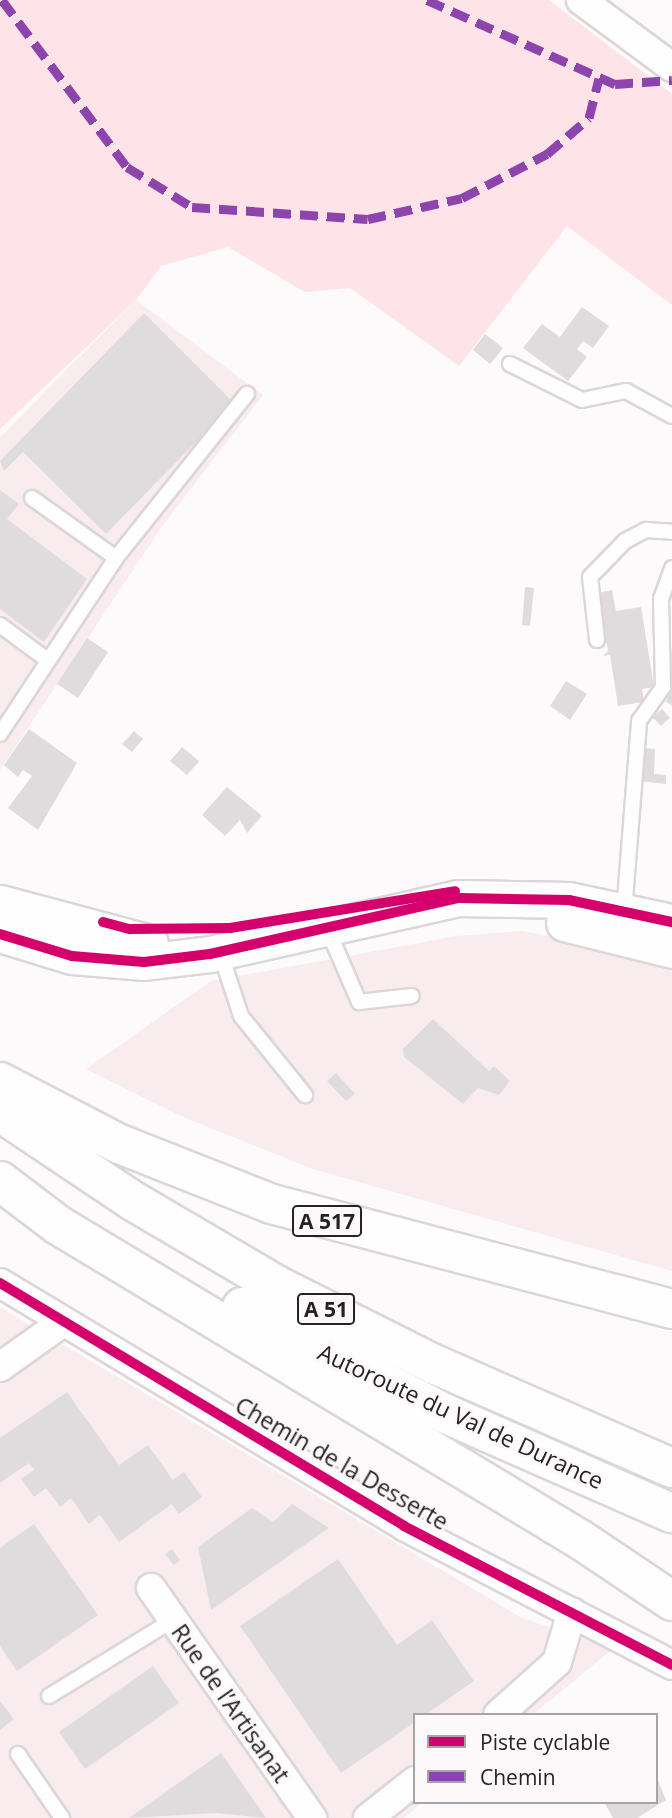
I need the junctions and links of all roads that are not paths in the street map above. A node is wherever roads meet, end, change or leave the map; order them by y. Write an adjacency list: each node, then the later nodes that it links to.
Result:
1 (581, 0): 2 (street)
2 (672, 67)
3 (510, 364): 5 (lane)
4 (247, 394): 8 (lane)
5 (672, 416)
6 (32, 498): 8 (lane)
7 (672, 532): 11 (lane)
8 (116, 558): 12 (lane)
9 (672, 568): 15 (lane)
10 (0, 625): 12 (lane)
11 (597, 640)
12 (46, 659): 13 (lane)
13 (0, 734)
14 (0, 902): 19 (street)
15 (624, 922): 16 (street); 17 (street); 20 (street)
16 (672, 922)
17 (327, 928): 19 (street); 21 (lane)
18 (0, 934): 19 (street)
19 (229, 950): 23 (lane)
20 (672, 950)
21 (412, 996)
22 (0, 1082): 28 (highway, A 517)
23 (305, 1095)
24 (0, 1112): 31 (highway, Autoroute du Val de Durance / A 51)
25 (0, 1164): 32 (highway, Autoroute du Val de Durance / A 51)
26 (0, 1181): 34 (highway)
27 (0, 1283): 29 (street, Chemin de la Desserte)
28 (672, 1309)
29 (63, 1322): 30 (street); 35 (street, Chemin de la Desserte)
30 (0, 1367)
31 (672, 1468)
32 (672, 1513)
33 (150, 1588): 36 (street, Rue de l’Artisanat)
34 (672, 1601)
35 (572, 1612): 37 (street, Chemin de la Desserte); 39 (street)
36 (173, 1620): 38 (lane); 43 (street, Rue de l’Artisanat)
37 (672, 1665)
38 (49, 1696)
39 (500, 1713)
40 (18, 1754): 42 (lane)
41 (413, 1783): 44 (street)
42 (62, 1818)
43 (312, 1818)
44 (368, 1818)

